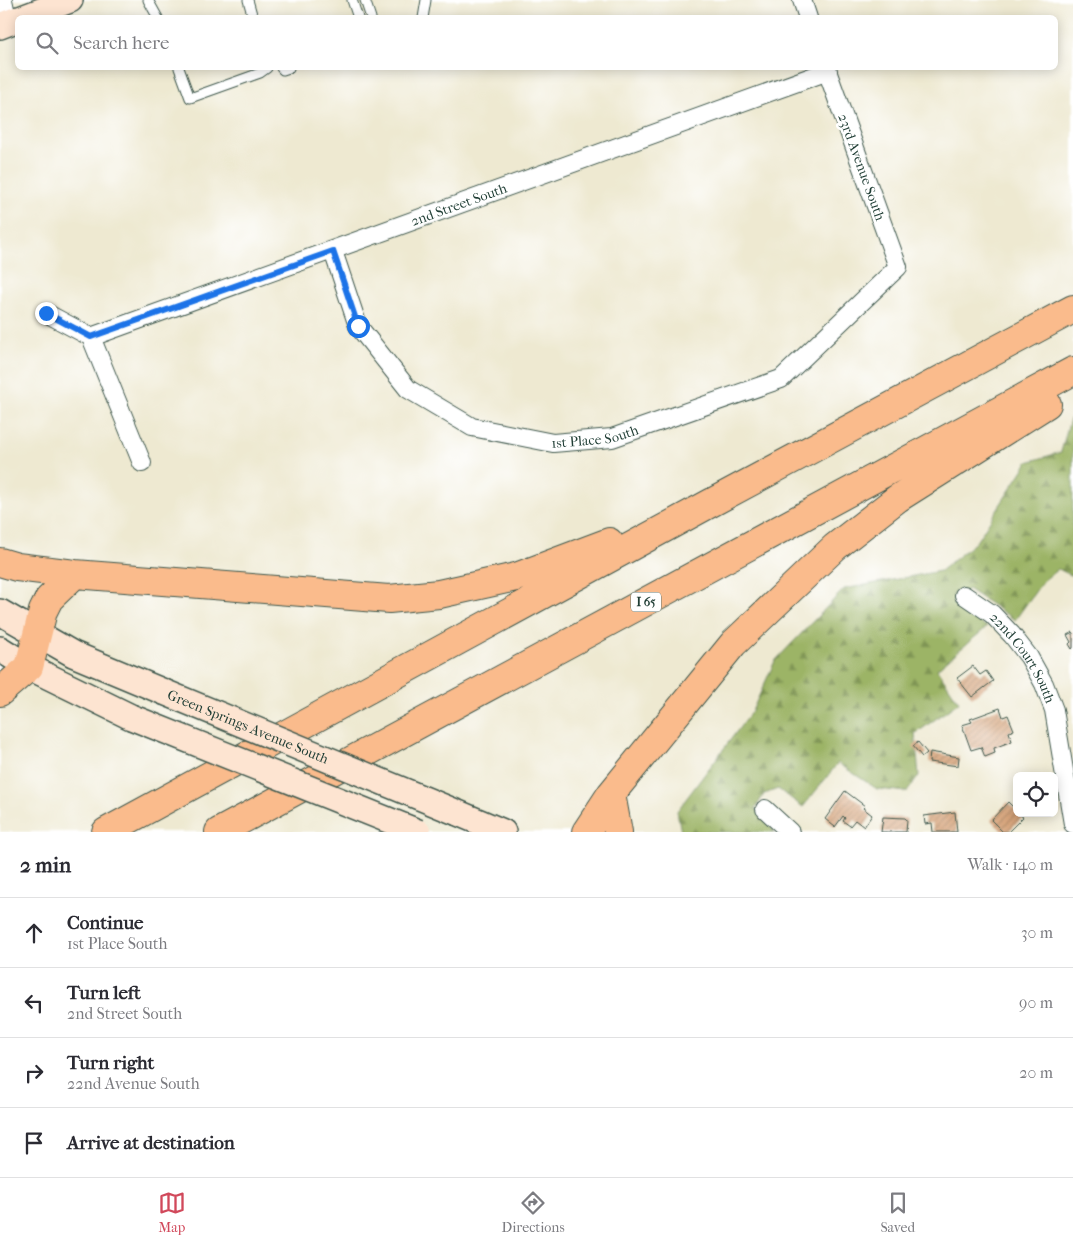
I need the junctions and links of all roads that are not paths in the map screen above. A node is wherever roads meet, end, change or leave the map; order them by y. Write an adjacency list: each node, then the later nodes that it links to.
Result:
1 (70, 0): 8 (main road)
2 (148, 0): 9 (lane)
3 (248, 0): 10 (lane)
4 (352, 0): 11 (lane)
5 (365, 0): 12 (lane)
6 (426, 0): 13 (lane)
7 (802, 0): 14 (street)
8 (17, 15)
9 (156, 15)
10 (252, 15)
11 (357, 15)
12 (371, 15)
13 (424, 15)
14 (807, 15)
15 (181, 70): 16 (lane)
16 (264, 70)
17 (824, 70): 19 (street, 2nd Street South)
18 (827, 70): 20 (street, 23rd Avenue South)
19 (333, 251): 20 (street, 1st Place South); 23 (street, 2nd Street South)
20 (898, 267)
21 (1073, 309): 27 (highway)
22 (46, 313): 23 (street)
23 (91, 337): 26 (street)
24 (1073, 371): 40 (highway, I 65)
25 (1073, 388): 36 (highway)
26 (142, 463)
27 (709, 504): 29 (highway); 39 (highway)
28 (0, 562): 29 (highway)
29 (75, 574): 32 (highway)
30 (964, 595): 38 (street, 22nd Court South)
31 (0, 612): 32 (main road, Green Springs Avenue South)
32 (38, 635): 34 (highway); 42 (main road, Green Springs Avenue South, bridge)
33 (0, 649): 34 (main road)
34 (29, 667): 35 (highway); 41 (main road, bridge)
35 (0, 692)
36 (611, 794): 43 (highway); 44 (highway)
37 (764, 809): 45 (street)
38 (1073, 824)
39 (106, 832)
40 (219, 832)
41 (418, 832)
42 (503, 832)
43 (586, 832)
44 (618, 832)
45 (790, 832)

